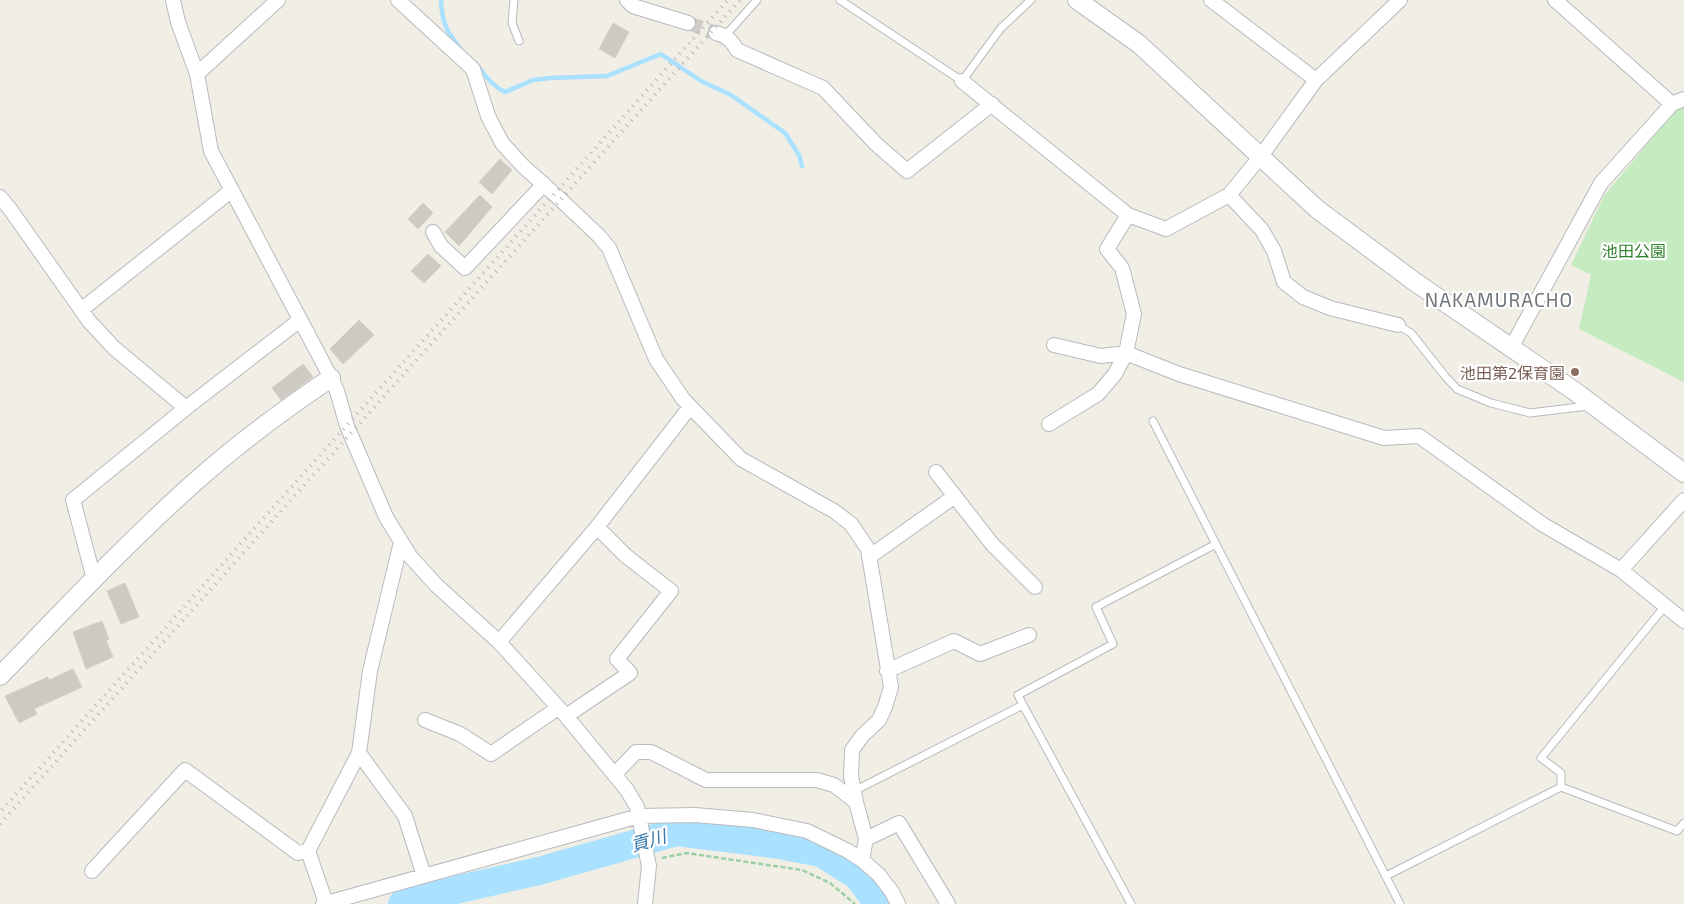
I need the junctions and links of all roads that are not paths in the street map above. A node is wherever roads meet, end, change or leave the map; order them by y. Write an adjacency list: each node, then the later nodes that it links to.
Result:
1 (172, 0): 16 (street)
2 (278, 0): 16 (street)
3 (398, 0): 22 (street)
4 (514, 0): 15 (lane)
5 (627, 0): 13 (street)
6 (757, 0): 14 (lane)
7 (840, 0): 18 (lane)
8 (1031, 0): 18 (lane)
9 (1077, 0): 21 (street)
10 (1211, 0): 17 (street)
11 (1400, 0): 17 (street)
12 (1555, 0): 19 (street)
13 (688, 23)
14 (720, 34): 20 (street)
15 (519, 41)
16 (197, 74): 23 (street)
17 (1316, 80): 21 (street)
18 (962, 81): 20 (street)
19 (1678, 102): 32 (street)
20 (992, 104): 26 (street)
21 (1261, 156): 24 (street); 32 (street)
22 (544, 184): 27 (street); 36 (street)
23 (232, 190): 28 (street); 29 (street)
24 (1229, 195): 26 (street); 30 (street)
25 (0, 198): 28 (street)
26 (1128, 215): 33 (street)
27 (433, 232)
28 (81, 310): 37 (street)
29 (300, 320): 34 (street); 37 (street)
30 (1398, 325): 35 (lane)
31 (1054, 345): 33 (street)
32 (1511, 348): 35 (street)
33 (1126, 354): 39 (street); 48 (street)
34 (330, 378): 45 (street); 49 (street)
35 (1594, 405): 41 (street)
36 (690, 407): 44 (street); 47 (street)
37 (186, 408): 49 (street)
38 (1153, 421): 46 (lane)
39 (1049, 424)
40 (936, 472): 42 (street)
41 (1684, 473)
42 (955, 496): 47 (street); 50 (street)
43 (1684, 500): 48 (street)
44 (597, 526): 54 (street); 58 (street)
45 (402, 542): 54 (street); 60 (street)
46 (1216, 544): 57 (lane); 71 (lane)
47 (869, 557): 55 (street)
48 (1621, 570): 51 (street)
49 (94, 579): 56 (street)
50 (1035, 586)
51 (1665, 606): 52 (street); 62 (lane)
52 (1684, 621)
53 (1029, 635): 55 (street)
54 (499, 642): 58 (street)
55 (888, 671): 63 (street)
56 (0, 676)
57 (1023, 705): 63 (lane); 76 (lane)
58 (562, 712): 59 (street); 61 (street)
59 (425, 720)
60 (359, 753): 67 (street); 70 (street)
61 (615, 774): 63 (street); 64 (street)
62 (1561, 787): 65 (lane); 71 (lane)
63 (855, 796): 66 (street)
64 (640, 820): 68 (street); 70 (street); 73 (street)
65 (1684, 823)
66 (866, 839): 68 (street); 75 (street)
67 (308, 851): 69 (street); 72 (street)
68 (862, 860): 74 (street)
69 (92, 870)
70 (424, 876): 72 (street)
71 (1386, 876): 77 (lane)
72 (325, 904)
73 (645, 904)
74 (898, 904)
75 (948, 904)
76 (1132, 904)
77 (1400, 904)

